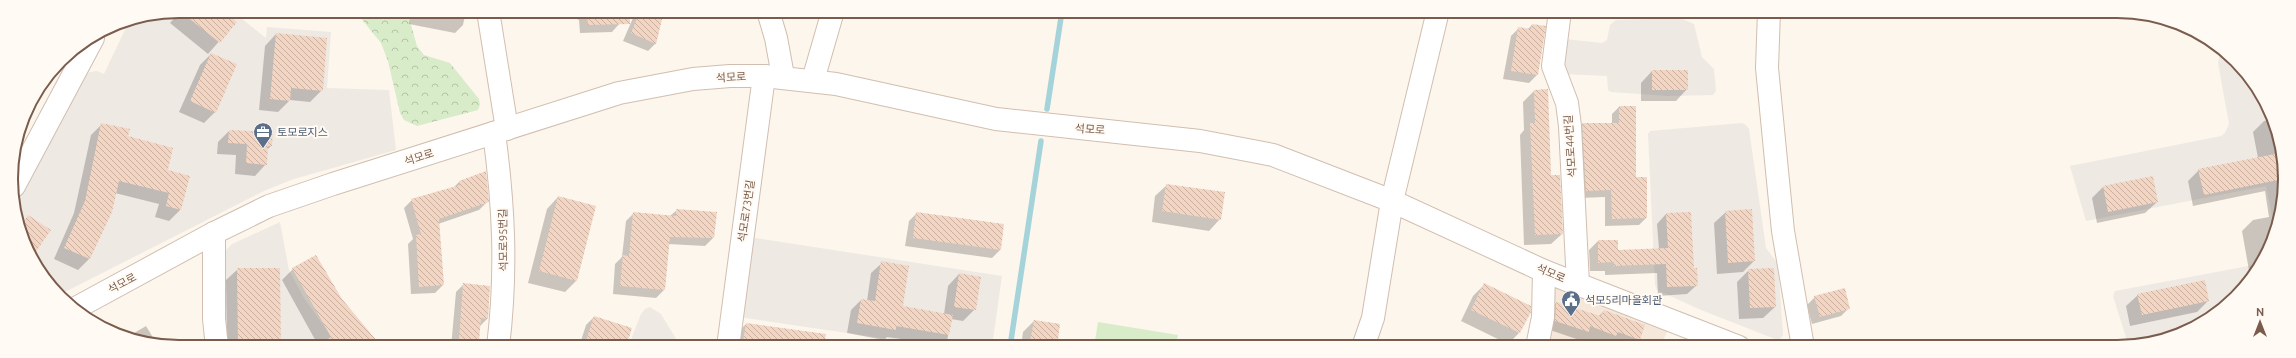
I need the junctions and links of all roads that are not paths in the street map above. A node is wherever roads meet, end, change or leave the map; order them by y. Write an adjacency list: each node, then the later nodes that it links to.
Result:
1 (489, 18): 10 (street, 석모로95번길)
2 (770, 18): 8 (street)
3 (830, 18): 9 (street)
4 (1436, 18): 12 (street)
5 (1559, 18): 15 (street, 석모로44번길)
6 (1769, 18): 23 (street)
7 (76, 56): 11 (street)
8 (774, 76): 9 (street, 석모로); 10 (street, 석모로); 19 (street, 석모로73번길)
9 (813, 80): 12 (street, 석모로)
10 (500, 131): 13 (street, 석모로); 18 (street, 석모로95번길)
11 (18, 178)
12 (1392, 200): 14 (street, 석모로); 20 (street)
13 (214, 233): 16 (street, 석모로); 17 (street)
14 (1544, 271): 15 (street, 석모로); 21 (street)
15 (1578, 284): 22 (street, 석모로)
16 (80, 306)
17 (216, 340)
18 (499, 340)
19 (729, 340)
20 (1365, 340)
21 (1538, 340)
22 (1707, 340)
23 (1802, 340)

